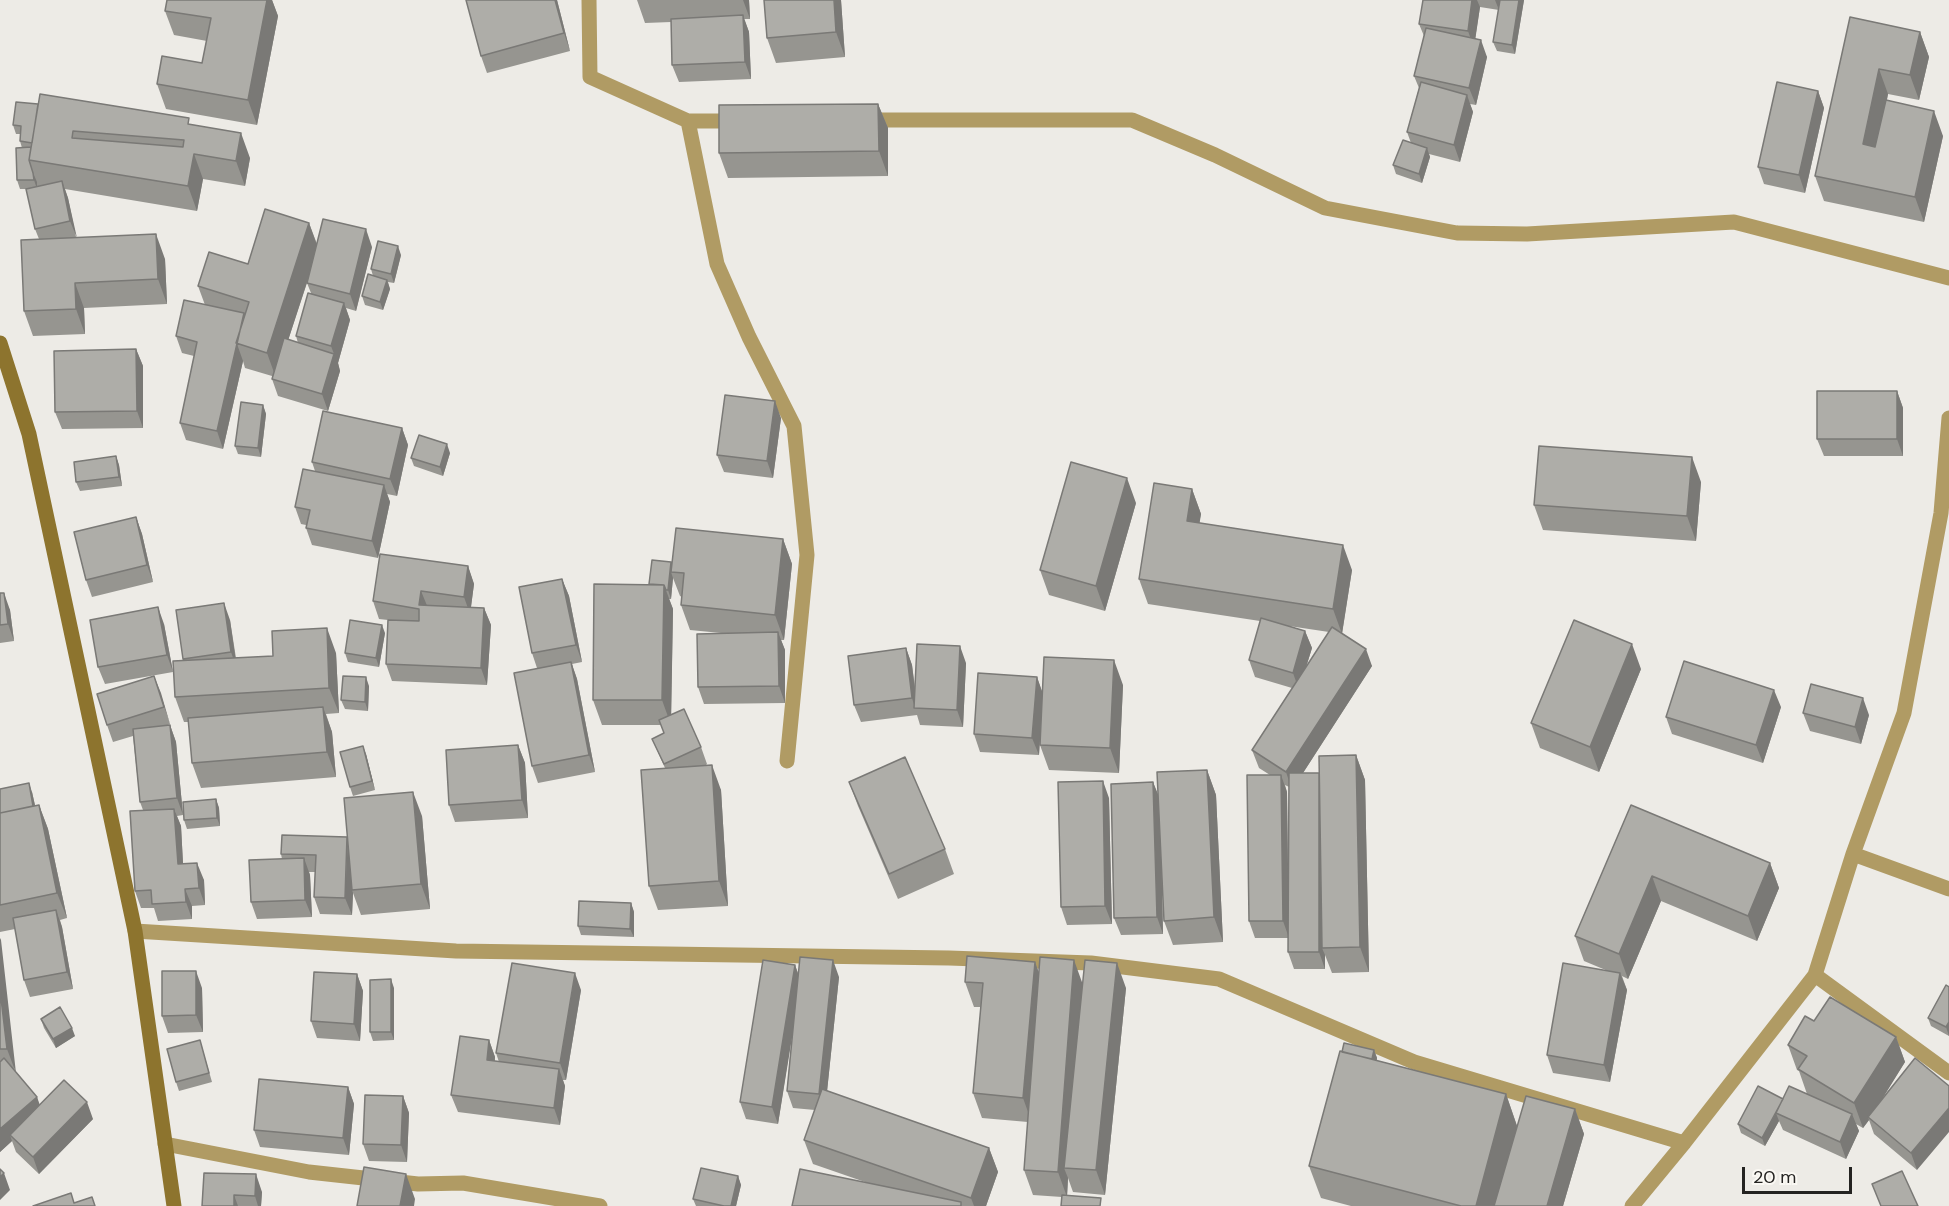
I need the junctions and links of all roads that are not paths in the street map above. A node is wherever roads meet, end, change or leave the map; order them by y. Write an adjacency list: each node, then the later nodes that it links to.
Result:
1 (589, 0): 3 (street)
2 (851, 120): 5 (street)
3 (688, 121): 4 (street); 8 (street)
4 (746, 121)
5 (1949, 278)
6 (0, 343): 11 (street)
7 (1949, 418): 9 (street)
8 (787, 761)
9 (1853, 854): 10 (street); 12 (street)
10 (1949, 889)
11 (135, 931): 14 (street); 15 (street)
12 (1815, 975): 13 (street); 14 (street)
13 (1949, 1073)
14 (1684, 1143): 18 (street)
15 (165, 1144): 16 (street); 17 (street)
16 (174, 1206)
17 (600, 1206)
18 (1632, 1206)

